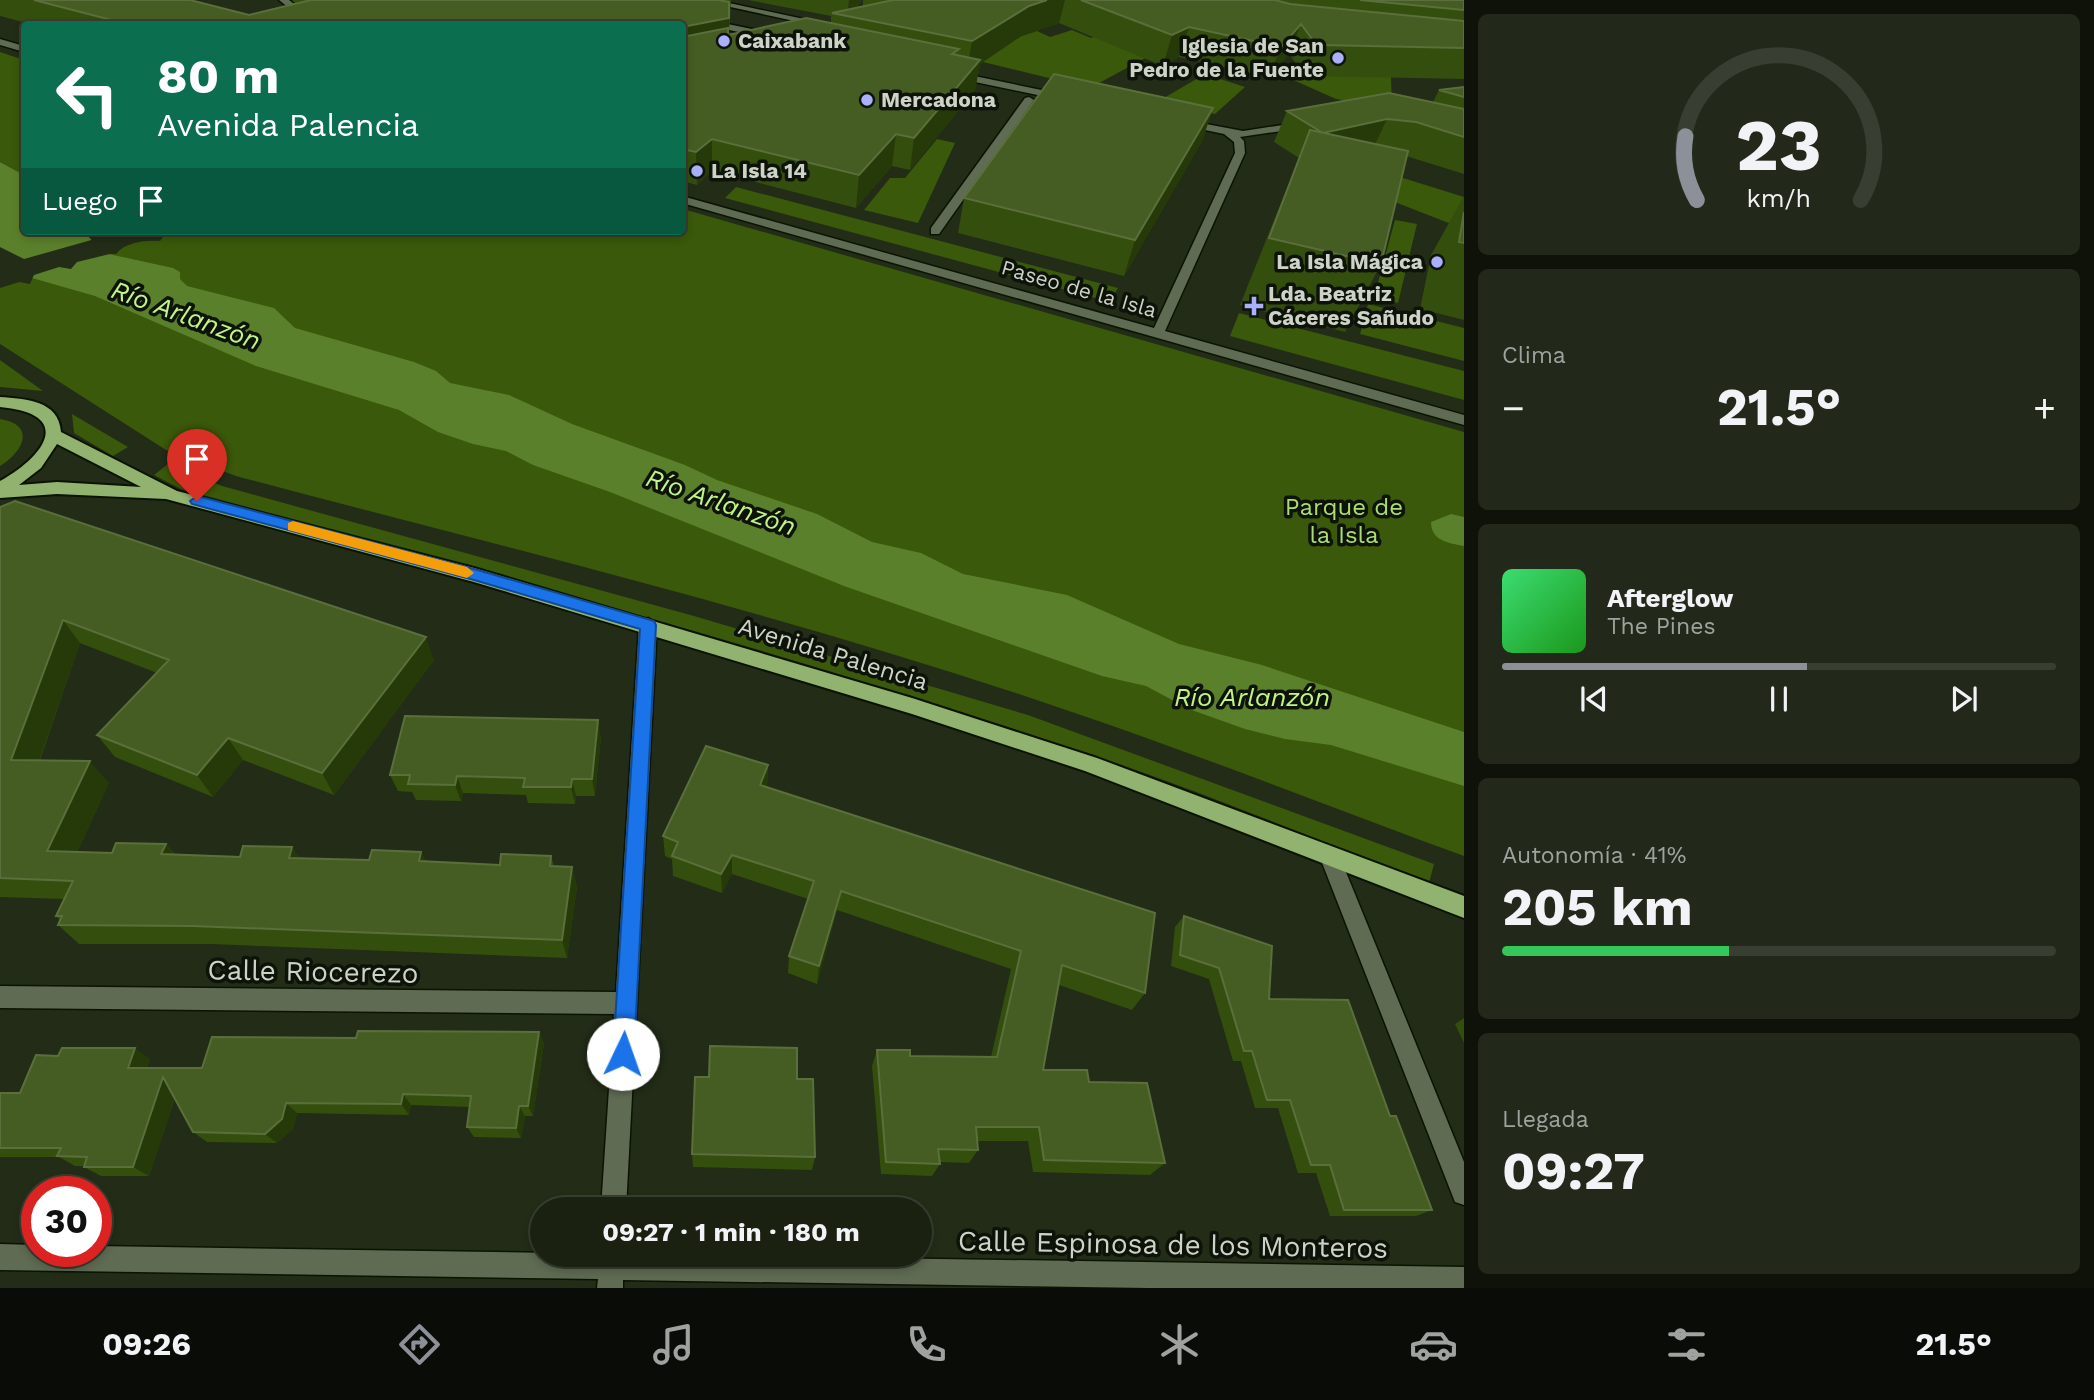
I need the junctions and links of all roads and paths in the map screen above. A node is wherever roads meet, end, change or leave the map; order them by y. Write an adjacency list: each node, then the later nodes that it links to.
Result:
1 (283, 0): 3 (street)
2 (702, 0): 5 (street)
3 (310, 21)
4 (703, 22): 7 (street)
5 (836, 26)
6 (0, 42): 8 (street)
7 (763, 47)
8 (21, 48)
9 (939, 71): 11 (street)
10 (1029, 100): 16 (street)
11 (1080, 101)
12 (1175, 121): 14 (street)
13 (1309, 124): 14 (street)
14 (1228, 132): 17 (street)
15 (686, 200): 17 (street, Paseo de la Isla)
16 (935, 231)
17 (1158, 333): 19 (street, Paseo de la Isla)
18 (0, 402): 20 (highway)
19 (1464, 420)
20 (54, 435): 21 (highway); 22 (highway)
21 (0, 490): 22 (highway)
22 (173, 495): 23 (highway, Avenida Palencia)
23 (648, 625): 24 (highway, Avenida Palencia); 27 (street)
24 (1329, 855): 25 (highway, Avenida Palencia); 28 (street)
25 (1464, 907)
26 (0, 997): 27 (street, Calle Riocerezo)
27 (626, 1003): 29 (street)
28 (1464, 1193)
29 (615, 1197)
30 (0, 1257): 31 (street, Calle Espinosa de los Monteros)
31 (611, 1270): 32 (street, Calle Espinosa de los Monteros)
32 (1464, 1280)

